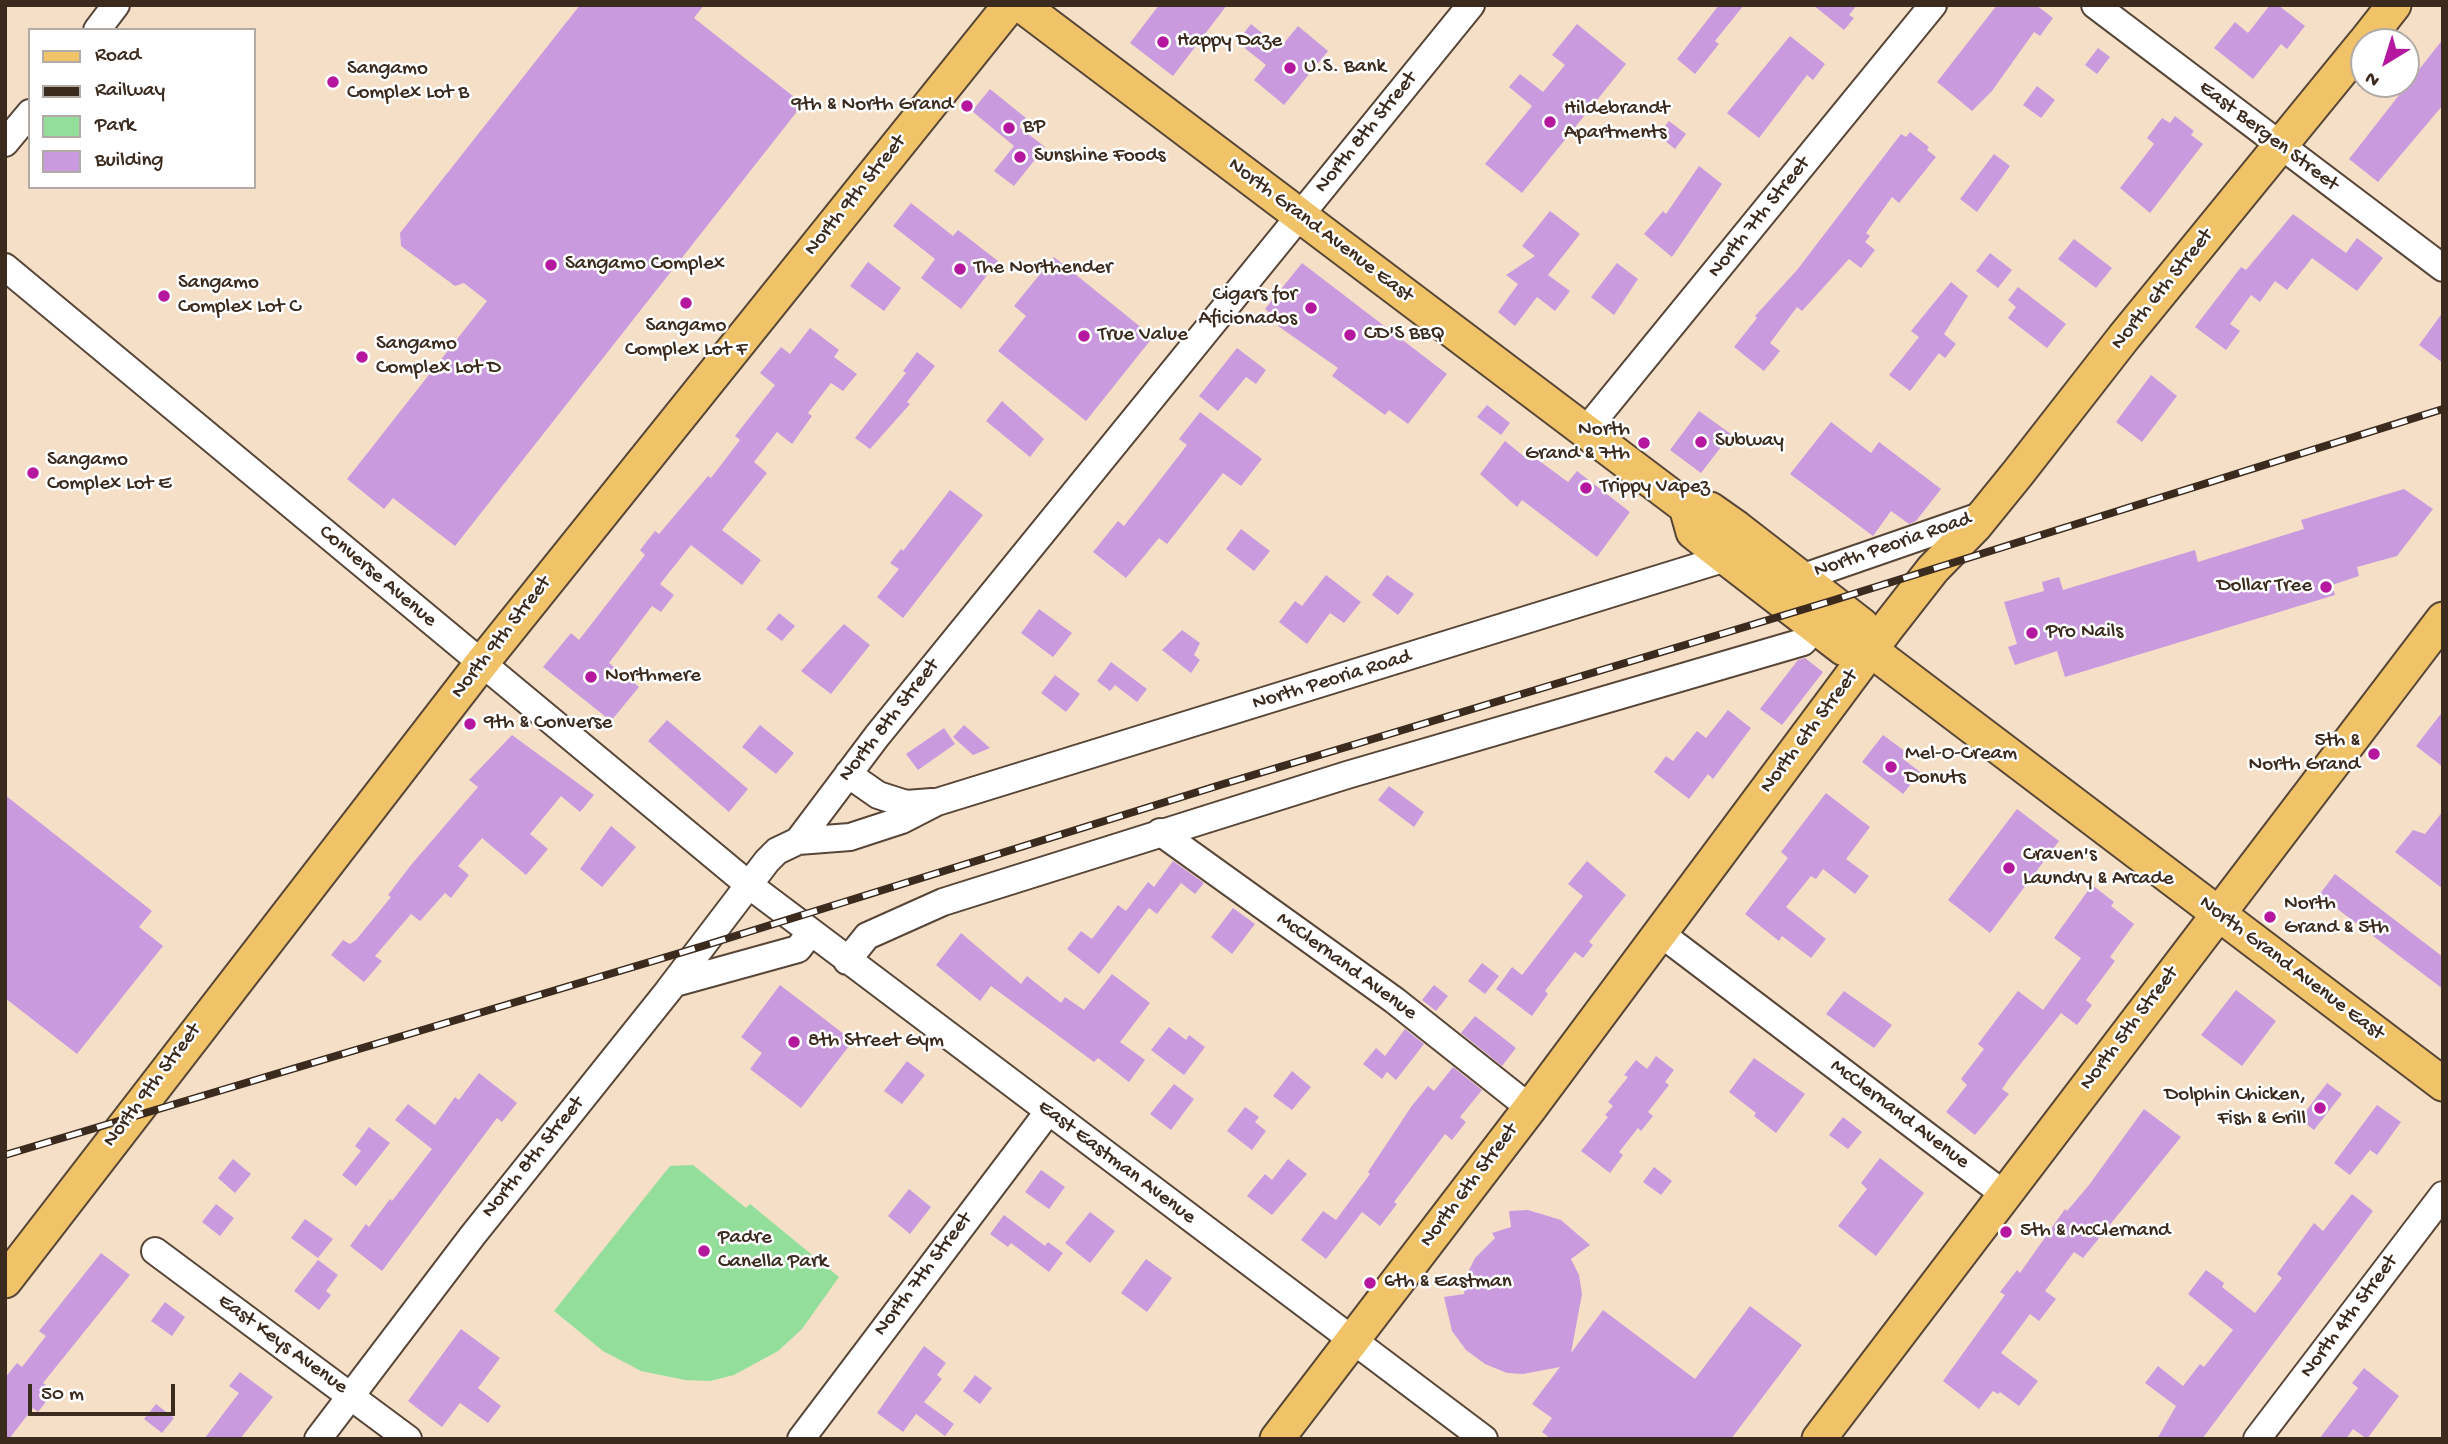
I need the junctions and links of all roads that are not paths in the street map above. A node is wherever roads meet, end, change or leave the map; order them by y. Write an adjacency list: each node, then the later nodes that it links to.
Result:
1 (116, 5): 8 (street)
2 (1010, 5): 25 (main road, North 9th Street)
3 (1021, 5): 14 (main road, North Grand Avenue East)
4 (1471, 5): 14 (street, North 8th Street)
5 (1933, 5): 17 (street, North 7th Street)
6 (2095, 5): 13 (street, East Bergen Street)
7 (2394, 5): 9 (main road, North 6th Street)
8 (99, 28)
9 (2375, 28)
10 (2350, 59): 13 (main road, North 6th Street)
11 (28, 115): 12 (street)
12 (5, 143)
13 (2280, 146): 16 (street, East Bergen Street); 19 (main road, North 6th Street)
14 (1300, 216): 17 (main road, North Grand Avenue East); 26 (street, North 8th Street)
15 (5, 267): 25 (street, Converse Avenue)
16 (2443, 268)
17 (1586, 430): 18 (main road, North Grand Avenue East)
18 (1686, 507): 20 (main road, North Grand Avenue East); 21 (main road, North Grand Avenue East)
19 (1985, 514): 21 (street, North Peoria Road); 24 (main road, North 6th Street)
20 (1726, 558): 23 (main road, North Grand Avenue East); 27 (street, North Peoria Road)
21 (1801, 578): 24 (main road, North Grand Avenue East)
22 (2443, 619): 31 (main road, North 5th Street)
23 (1816, 627): 24 (main road, North Grand Avenue East); 28 (street)
24 (1872, 651): 31 (main road, North Grand Avenue East); 33 (main road, North 6th Street)
25 (481, 664): 30 (street, Converse Avenue); 42 (main road, North 9th Street)
26 (848, 774): 27 (street, North Peoria Road); 29 (street, North 8th Street)
27 (937, 802): 29 (street, North Peoria Road)
28 (1160, 832): 34 (street); 37 (street, McClernand Avenue)
29 (798, 841): 30 (street, North 8th Street)
30 (749, 885): 32 (street, East Eastman Avenue); 35 (street, North 8th Street)
31 (2218, 914): 36 (main road, North Grand Avenue East); 39 (main road, North 5th Street)
32 (810, 933): 34 (street, East Eastman Avenue); 35 (street)
33 (1660, 933): 37 (main road, North 6th Street); 39 (street, McClernand Avenue)
34 (847, 961): 38 (street, East Eastman Avenue)
35 (675, 983): 44 (street, North 8th Street)
36 (2443, 1084)
37 (1530, 1108): 43 (main road, North 6th Street)
38 (1048, 1112): 43 (street, East Eastman Avenue); 47 (street, North 7th Street)
39 (2005, 1195): 50 (main road, North 5th Street)
40 (2443, 1195): 51 (street, North 4th Street)
41 (155, 1251): 44 (street, East Keys Avenue)
42 (5, 1281)
43 (1352, 1339): 48 (main road, North 6th Street); 49 (street, East Eastman Avenue)
44 (351, 1395): 45 (street, North 8th Street); 46 (street, East Keys Avenue)
45 (318, 1439)
46 (408, 1439)
47 (801, 1439)
48 (1276, 1439)
49 (1484, 1439)
50 (1819, 1439)
51 (2258, 1439)

